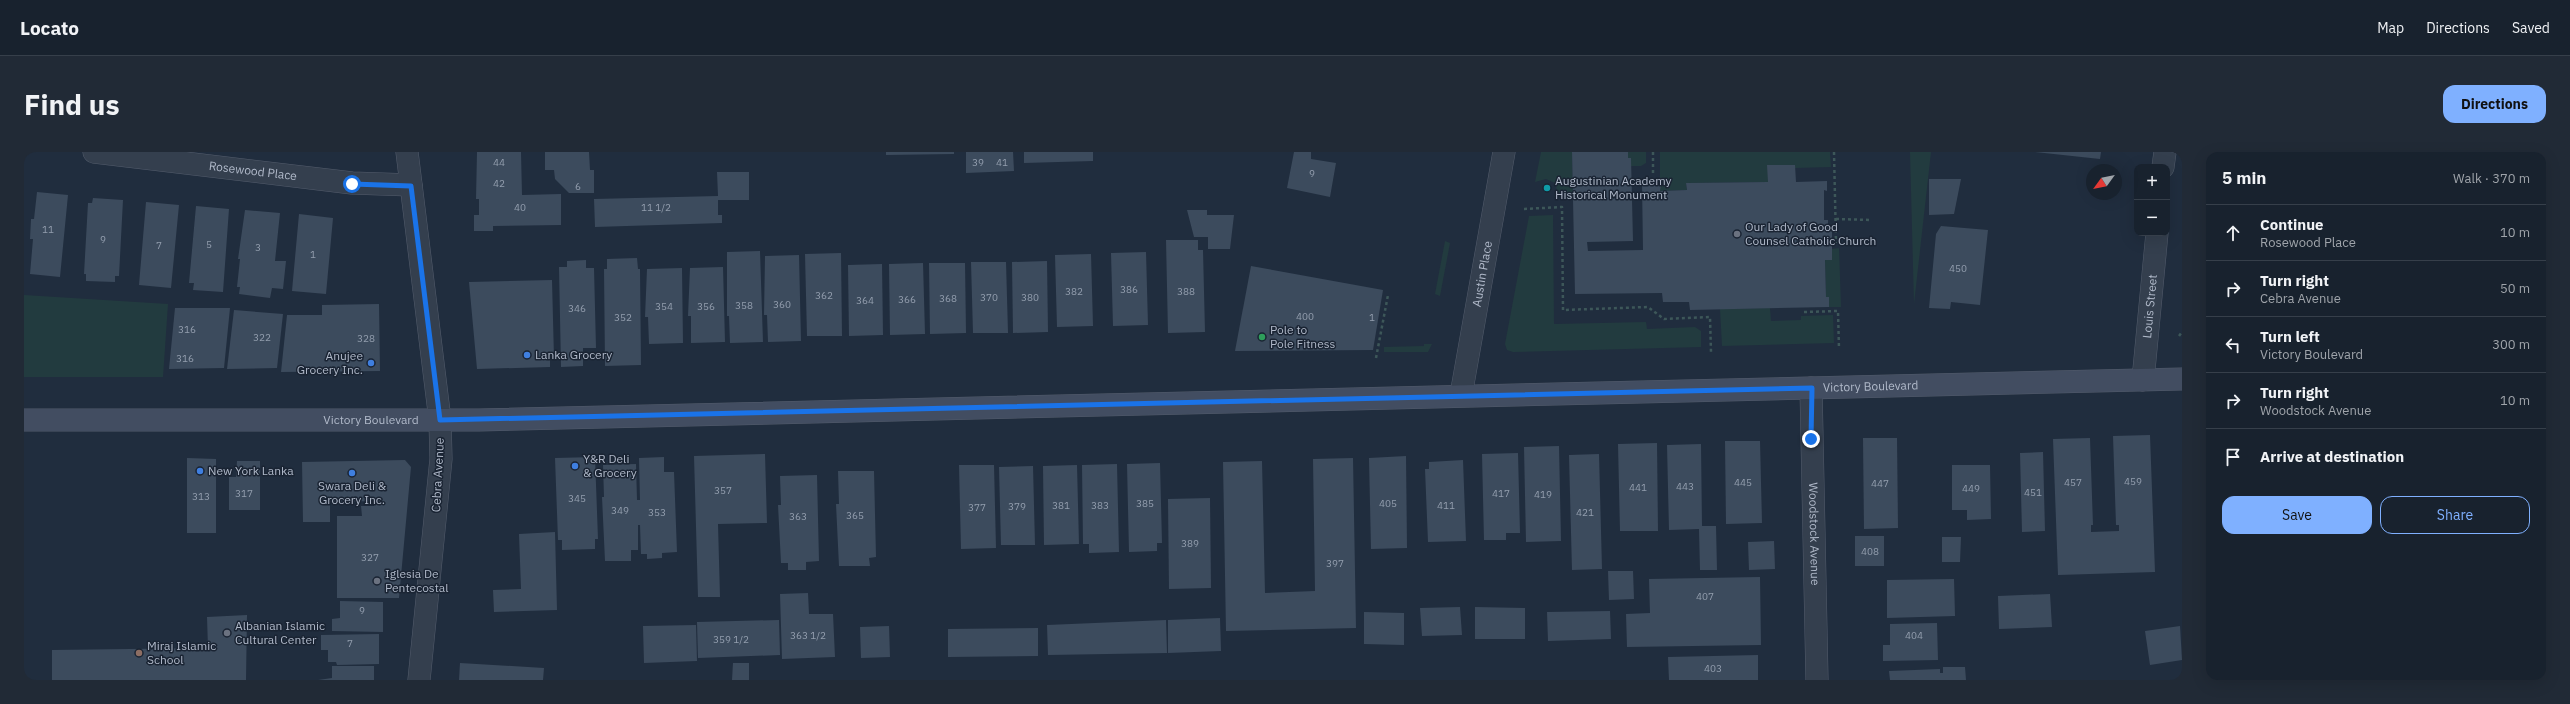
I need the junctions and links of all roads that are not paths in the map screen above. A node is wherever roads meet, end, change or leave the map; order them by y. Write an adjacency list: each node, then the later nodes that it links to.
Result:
1 (94, 152): 6 (street, Rosewood Place)
2 (406, 152): 6 (street, Cebra Avenue)
3 (1504, 152): 11 (street, Austin Place)
4 (2165, 152): 5 (street)
5 (2163, 164)
6 (411, 186): 13 (street, Cebra Avenue)
7 (2157, 236): 9 (street, Louis Street)
8 (2182, 379): 9 (main road, Victory Boulevard)
9 (2143, 380): 10 (main road, Victory Boulevard)
10 (1812, 388): 11 (main road, Victory Boulevard); 15 (street, Woodstock Avenue)
11 (1461, 395): 13 (main road, Victory Boulevard)
12 (24, 420): 13 (main road, Victory Boulevard)
13 (440, 420): 14 (street, Cebra Avenue)
14 (419, 680)
15 (1817, 680)

